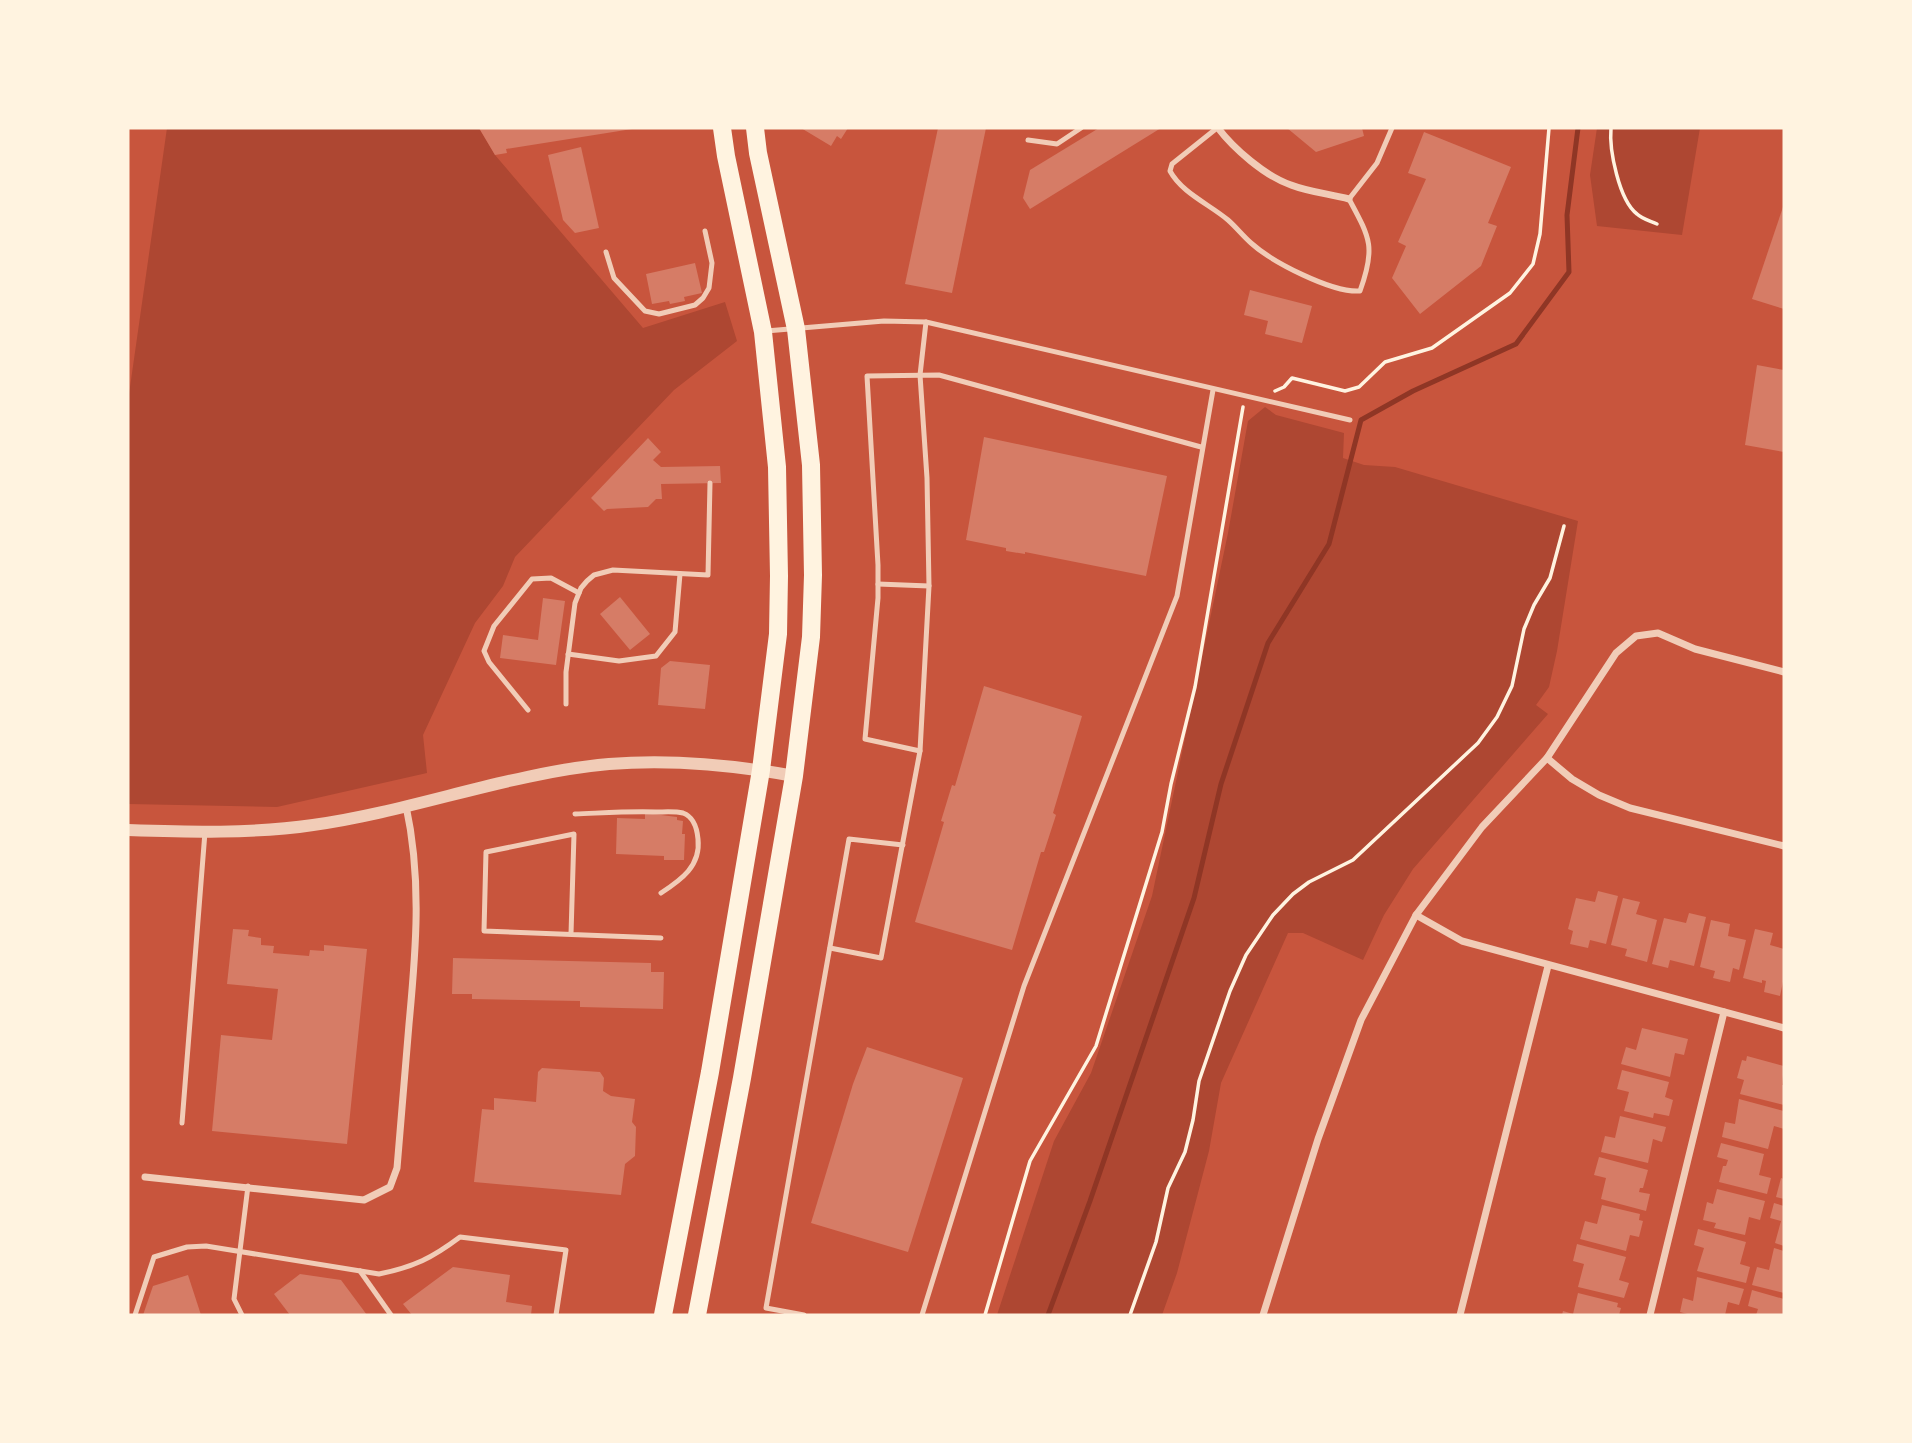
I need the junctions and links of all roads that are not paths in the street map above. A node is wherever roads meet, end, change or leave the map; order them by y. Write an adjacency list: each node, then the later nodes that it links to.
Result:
1 (722, 128): 12 (main road)
2 (755, 128): 11 (main road)
3 (1081, 128): 6 (lane)
4 (1218, 128): 7 (street); 7 (lane)
5 (1392, 128): 7 (lane)
6 (1028, 140)
7 (1349, 199)
8 (705, 231): 9 (lane)
9 (606, 252)
10 (926, 322): 11 (lane); 13 (lane); 14 (lane)
11 (796, 329): 12 (lane); 29 (main road)
12 (763, 331): 28 (main road)
13 (920, 375): 16 (lane); 19 (lane); 20 (lane)
14 (1213, 390): 15 (lane); 16 (lane)
15 (1350, 420)
16 (1201, 447): 56 (lane)
17 (710, 482): 18 (lane)
18 (680, 574): 21 (lane); 22 (lane)
19 (878, 584): 20 (lane); 26 (lane)
20 (929, 586): 26 (lane)
21 (579, 593): 22 (lane); 25 (lane)
22 (568, 654): 24 (lane)
23 (1784, 672): 27 (street)
24 (566, 704)
25 (528, 710)
26 (920, 751): 34 (lane)
27 (1547, 758): 35 (street); 37 (street)
28 (761, 770): 29 (street); 30 (street); 53 (main road)
29 (794, 776): 54 (main road)
30 (406, 805): 33 (street); 46 (street)
31 (575, 814): 36 (lane)
32 (128, 830): 33 (street)
33 (205, 832): 44 (lane)
34 (903, 845): 40 (lane); 40 (lane)
35 (1784, 846)
36 (661, 893)
37 (1416, 915): 41 (street); 57 (street)
38 (571, 934): 38 (lane); 39 (lane)
39 (661, 938)
40 (830, 948): 55 (lane)
41 (1548, 966): 42 (street); 58 (street)
42 (1724, 1012): 43 (street); 59 (street)
43 (1784, 1028)
44 (182, 1123)
45 (145, 1177): 46 (street)
46 (248, 1186): 47 (lane)
47 (240, 1251): 48 (lane); 49 (lane); 50 (lane)
48 (360, 1271): 51 (lane); 52 (lane)
49 (135, 1315)
50 (242, 1315)
51 (391, 1315)
52 (556, 1315)
53 (663, 1315)
54 (697, 1315)
55 (804, 1315)
56 (922, 1315)
57 (1263, 1315)
58 (1460, 1315)
59 (1650, 1315)

